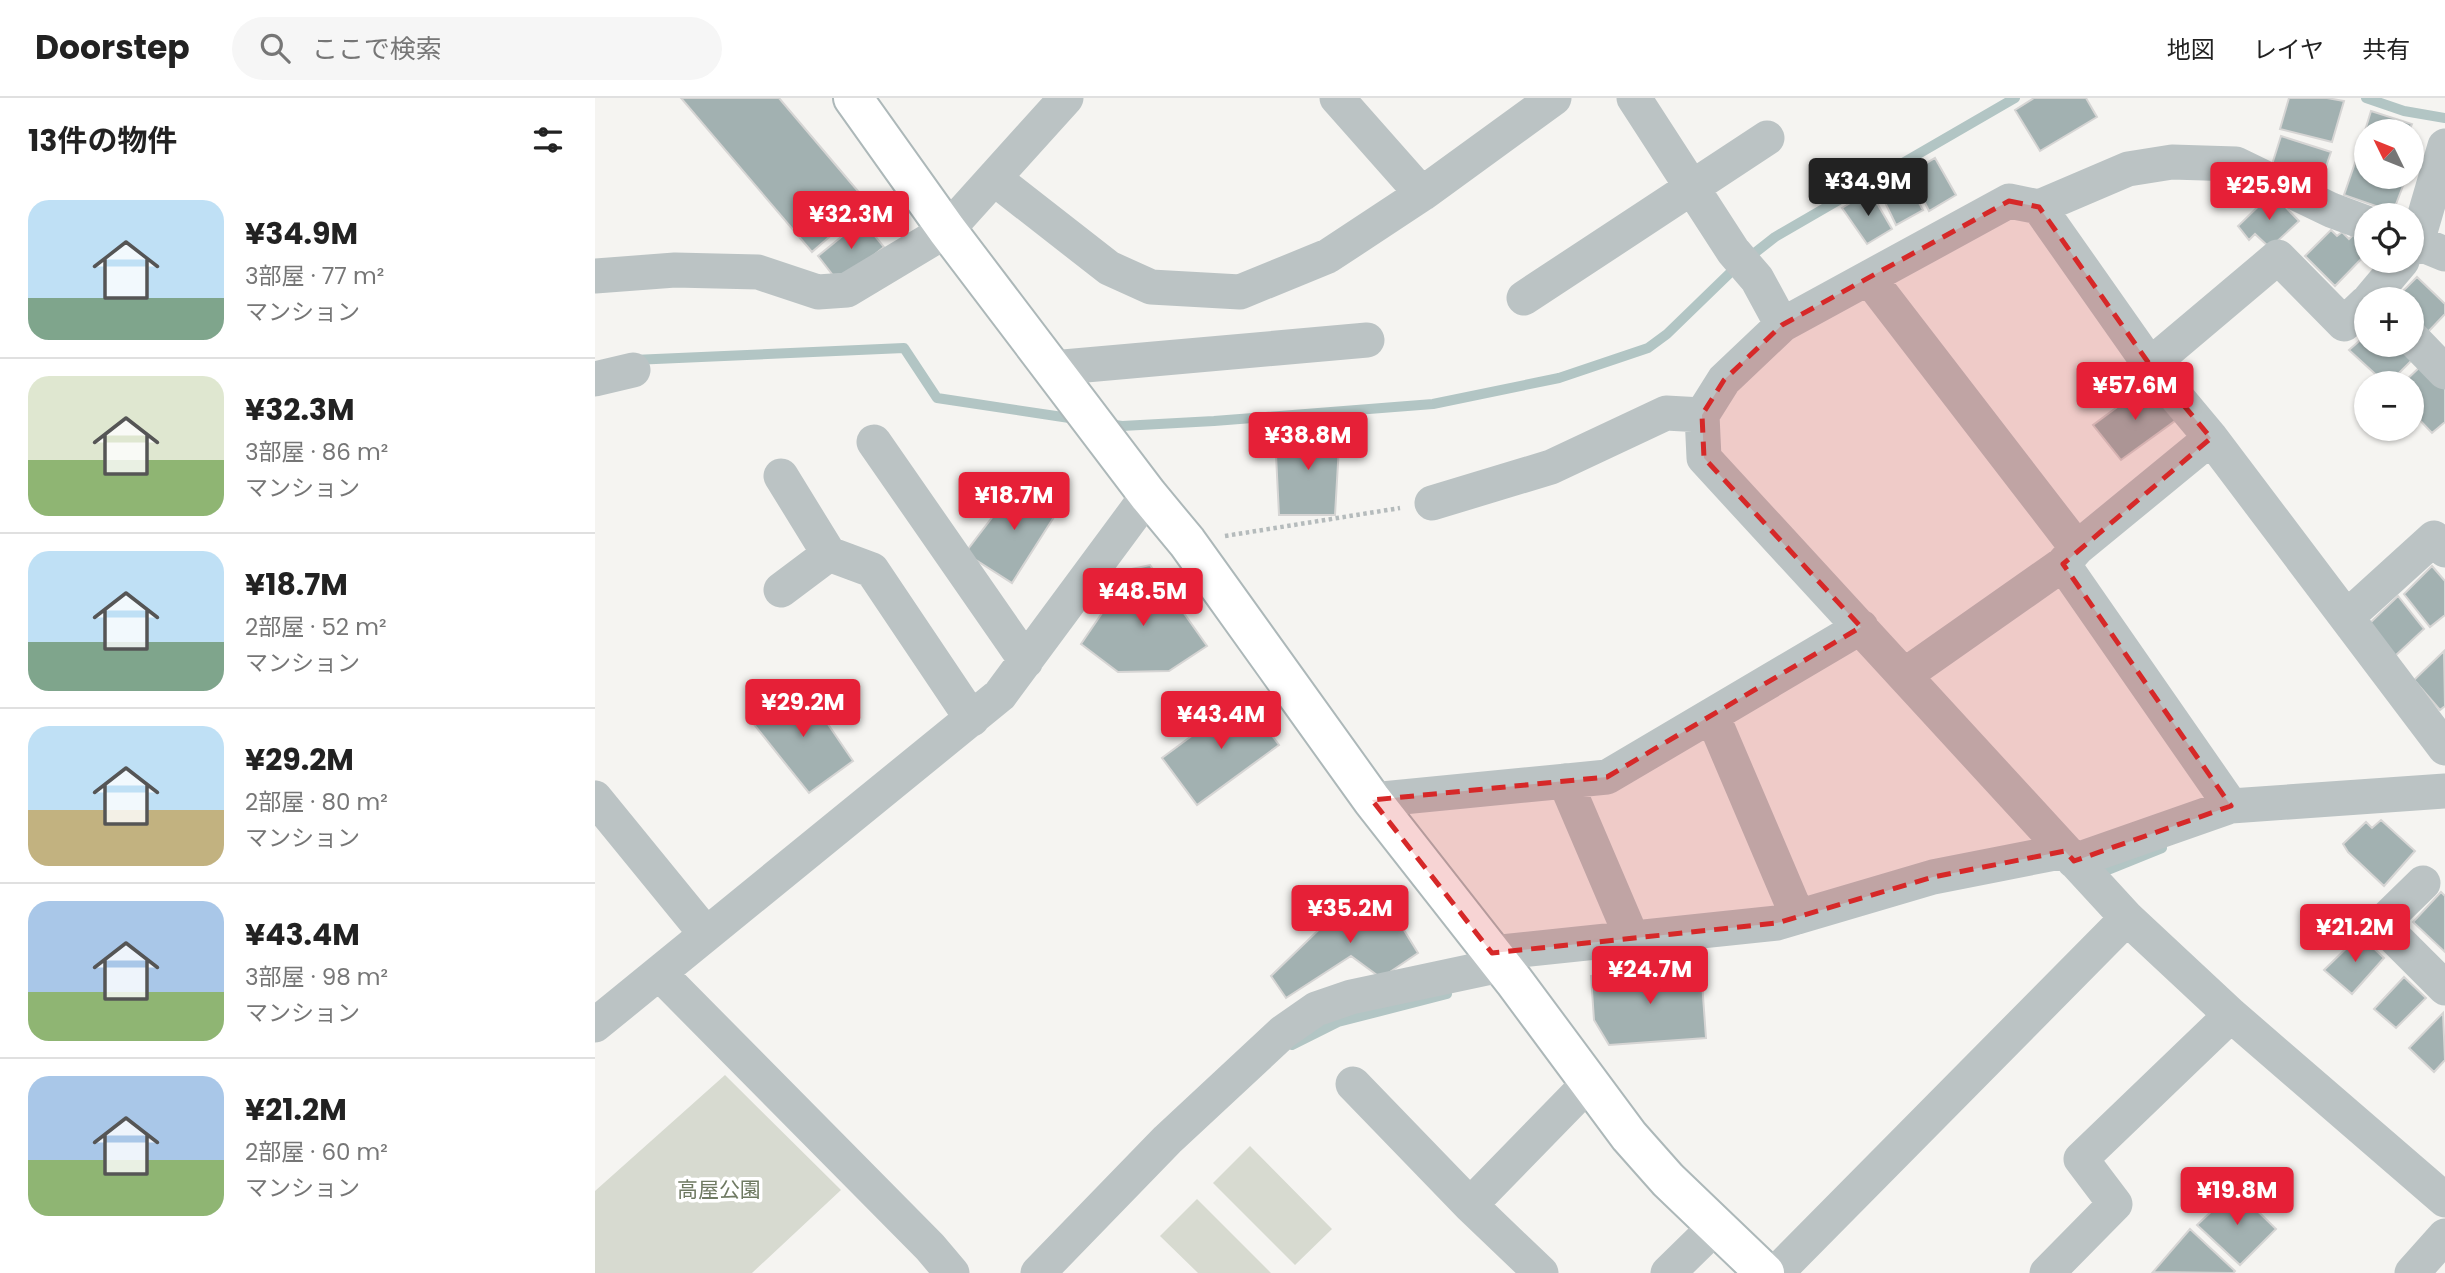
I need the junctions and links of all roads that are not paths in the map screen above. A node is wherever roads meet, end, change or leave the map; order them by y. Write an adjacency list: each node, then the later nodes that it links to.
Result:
1 (853, 98): 14 (street)
2 (1066, 98): 8 (street)
3 (1337, 98): 10 (street)
4 (1554, 98): 10 (street)
5 (1634, 98): 9 (street)
6 (1767, 138): 9 (street)
7 (2445, 146): 13 (street)
8 (996, 179): 10 (street); 14 (street)
9 (1694, 188): 19 (street); 21 (street)
10 (1422, 194)
11 (2039, 207): 12 (street); 17 (street); 24 (street)
12 (2354, 219)
13 (2424, 223)
14 (947, 230): 16 (street); 25 (street)
15 (2395, 273): 18 (street)
16 (595, 276)
17 (1869, 278): 21 (street); 37 (street)
18 (2383, 287)
19 (1524, 298)
20 (2354, 315): 24 (street)
21 (1782, 325): 29 (street)
22 (1367, 340): 25 (street)
23 (2424, 350): 27 (street)
24 (2150, 365): 30 (street)
25 (1052, 368): 33 (street)
26 (633, 370): 28 (street)
27 (2445, 372)
28 (595, 379)
29 (1702, 415): 34 (street); 40 (street)
30 (2211, 438): 37 (street); 39 (street)
31 (874, 442): 41 (street)
32 (781, 476): 36 (street)
33 (1147, 495): 41 (street); 49 (street)
34 (1432, 503)
35 (2445, 550): 39 (street)
36 (829, 554): 38 (street); 44 (street)
37 (2070, 556): 42 (street); 50 (street)
38 (781, 590)
39 (2347, 617): 45 (street)
40 (1861, 627): 42 (street); 43 (street)
41 (1026, 661): 44 (street)
42 (1905, 675): 51 (street)
43 (1712, 715): 46 (street); 53 (street)
44 (972, 719): 55 (street)
45 (2445, 748)
46 (1565, 781): 49 (street); 56 (street)
47 (2445, 791): 50 (street)
48 (595, 798): 55 (street)
49 (1372, 800): 57 (street)
50 (2231, 806): 51 (street)
51 (2077, 864): 53 (street); 54 (street)
52 (2423, 883): 59 (street)
53 (1798, 917): 56 (street)
54 (2127, 918): 60 (street); 73 (street)
55 (706, 934): 58 (street)
56 (1632, 938): 57 (street)
57 (1503, 967): 62 (street); 69 (street)
58 (659, 973): 61 (street); 68 (street)
59 (2445, 988)
60 (2231, 1015): 64 (street); 74 (street)
61 (595, 1025)
62 (1589, 1083): 65 (street); 66 (street)
63 (1353, 1084): 65 (street)
64 (2445, 1200)
65 (1470, 1205): 70 (street)
66 (1716, 1226): 71 (street); 72 (street)
67 (2445, 1236): 75 (street)
68 (952, 1273)
69 (1038, 1273)
70 (1541, 1273)
71 (1668, 1273)
72 (1765, 1273)
73 (1776, 1273)
74 (2047, 1273)
75 (2412, 1273)

